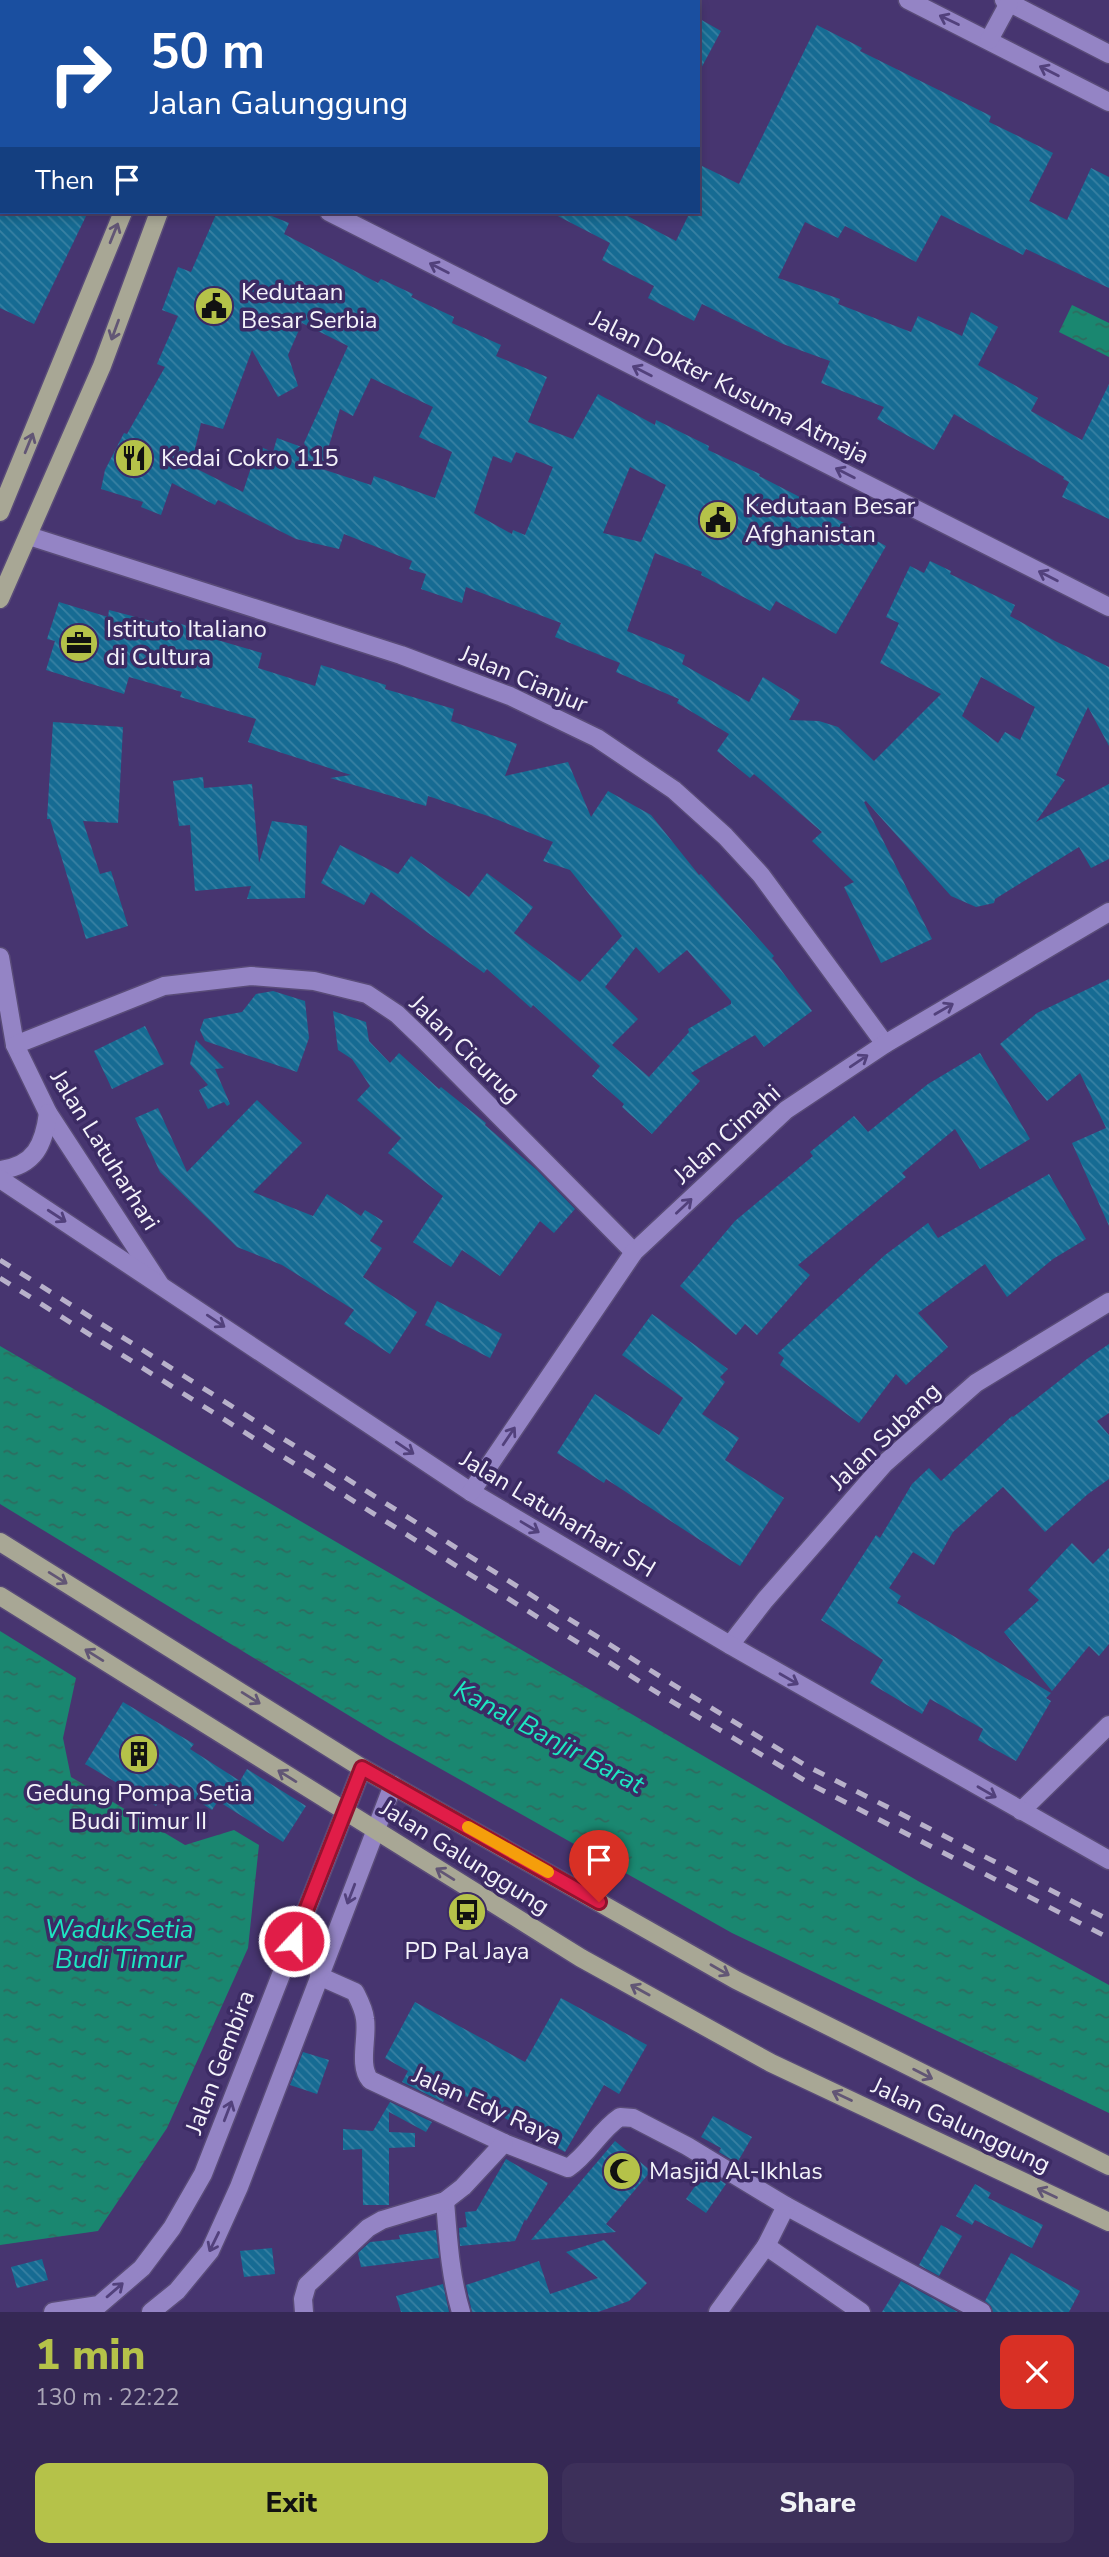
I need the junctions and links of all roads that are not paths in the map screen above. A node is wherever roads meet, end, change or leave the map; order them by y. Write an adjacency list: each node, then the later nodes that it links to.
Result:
1 (908, 0): 3 (street, one-way to 1)
2 (1007, 1): 3 (street); 4 (street)
3 (989, 40): 5 (street, one-way to 3)
4 (1109, 54)
5 (1109, 102)
6 (122, 214): 9 (main road, one-way to 6)
7 (158, 214): 10 (main road, one-way to 10)
8 (333, 214): 12 (street, Jalan Dokter Kusuma Atmaja, one-way to 8)
9 (1, 509)
10 (29, 536): 11 (main road); 15 (street, Jalan Cianjur)
11 (0, 599)
12 (1109, 607)
13 (1109, 912): 15 (street, Jalan Cimahi, one-way to 13)
14 (0, 957): 16 (street, Jalan Latuharhari)
15 (885, 1044): 20 (street, Jalan Cimahi, one-way to 15)
16 (15, 1045): 17 (street, Jalan Latuharhari); 20 (street, Jalan Cicurug)
17 (48, 1113): 18 (street); 21 (street, Jalan Latuharhari)
18 (0, 1170)
19 (0, 1179): 21 (street, Jalan Latuharhari SH, one-way to 21)
20 (634, 1252): 23 (street, Jalan Cimahi, one-way to 20)
21 (159, 1283): 23 (street, Jalan Latuharhari SH, one-way to 23)
22 (1109, 1302): 26 (street, Jalan Subang)
23 (471, 1492): 26 (street, Jalan Latuharhari SH, one-way to 26)
24 (0, 1542): 28 (main road, Jalan Galunggung, one-way to 28)
25 (0, 1596): 31 (main road, Jalan Galunggung, one-way to 25)
26 (730, 1645): 30 (street, Jalan Latuharhari SH, one-way to 30)
27 (1109, 1725): 30 (street)
28 (362, 1768): 29 (main road, Jalan Galunggung); 31 (street, Jalan Gembira)
29 (393, 1784): 32 (street); 36 (main road, Jalan Galunggung, one-way to 36)
30 (1021, 1811): 33 (street, Jalan Latuharhari SH)
31 (345, 1812): 32 (main road, Jalan Galunggung); 41 (street, Jalan Gembira, one-way to 31)
32 (376, 1830): 34 (street, one-way to 34); 39 (main road, Jalan Galunggung, one-way to 32)
33 (1109, 1860)
34 (319, 1976): 35 (street, Jalan Edy Raya); 42 (street, one-way to 42)
35 (504, 2143): 37 (street); 38 (street, Jalan Edy Raya)
36 (1109, 2166)
37 (445, 2201): 43 (street); 44 (street)
38 (786, 2206): 40 (street); 47 (street, Jalan Edy Raya)
39 (1109, 2222)
40 (766, 2246): 45 (street); 46 (street)
41 (53, 2312)
42 (151, 2312)
43 (304, 2312)
44 (461, 2312)
45 (718, 2312)
46 (861, 2312)
47 (982, 2312)

